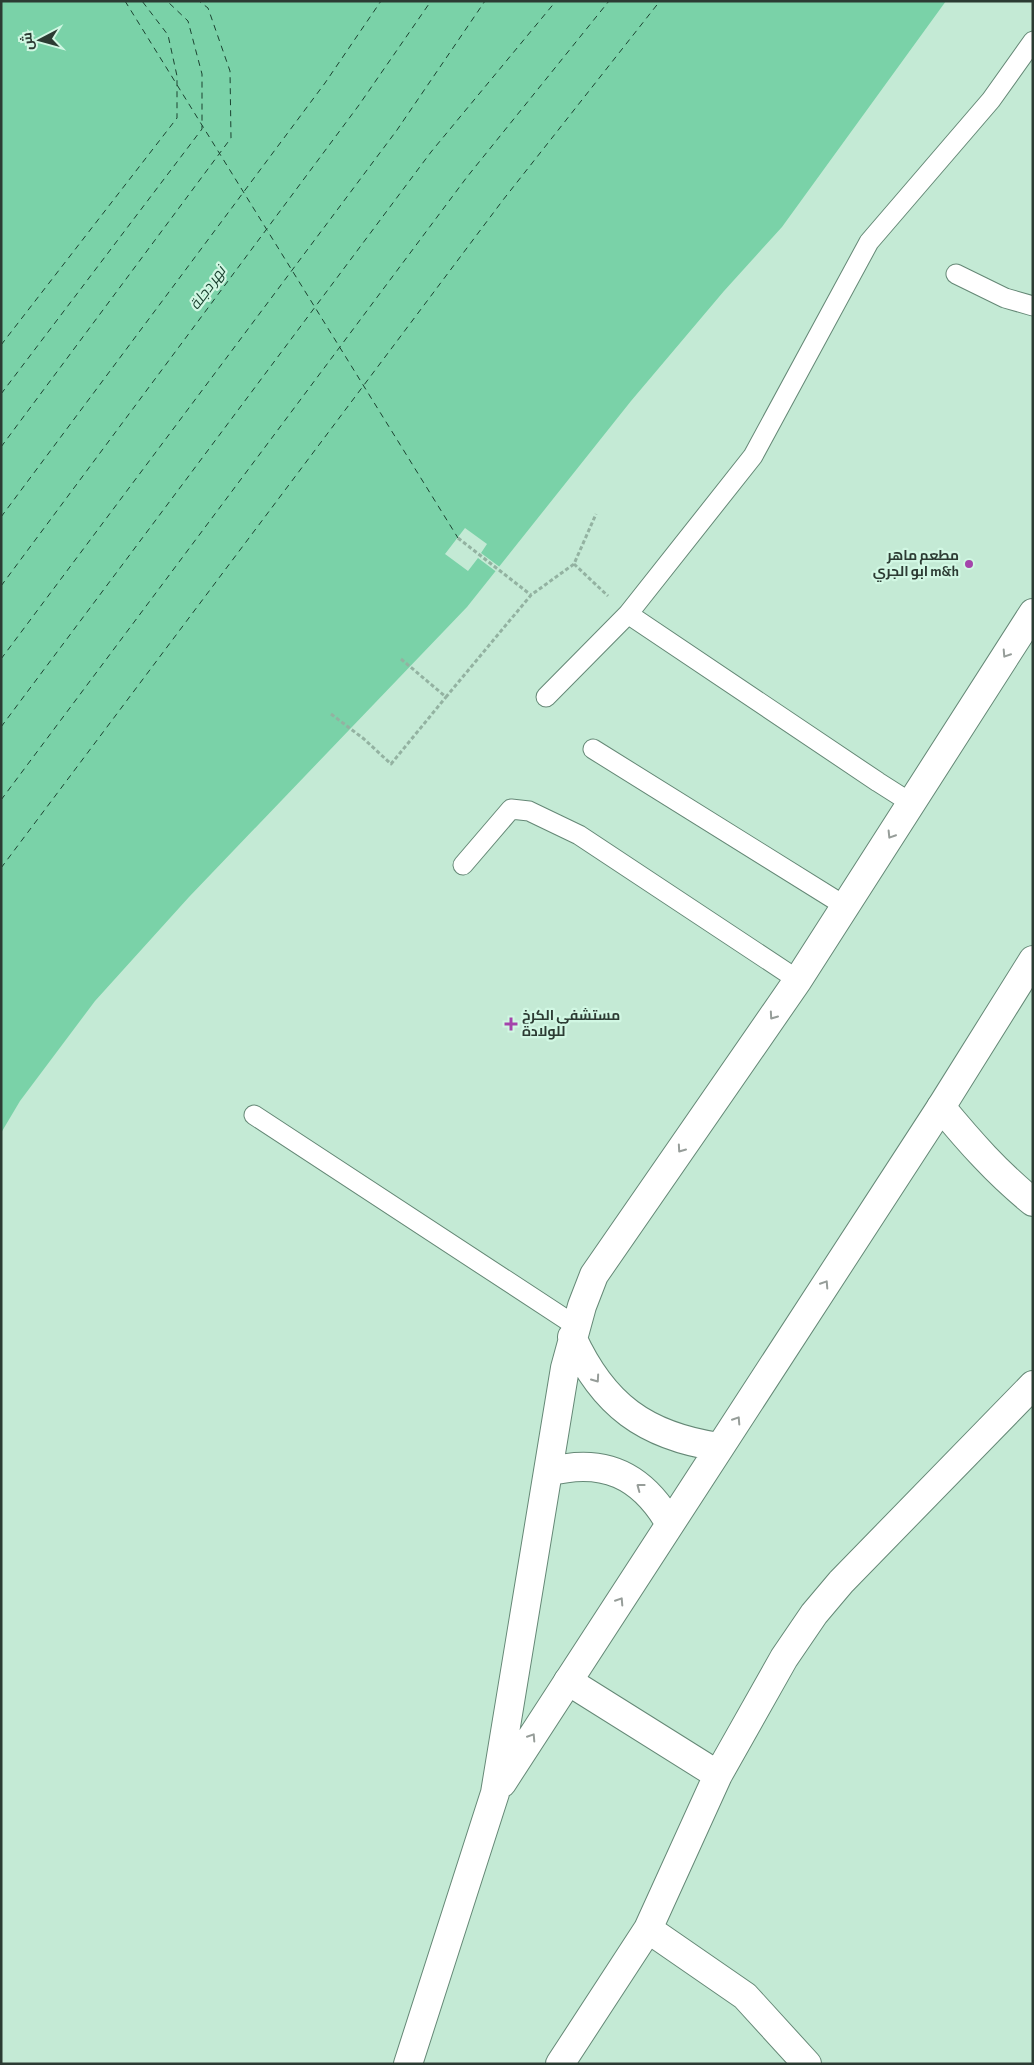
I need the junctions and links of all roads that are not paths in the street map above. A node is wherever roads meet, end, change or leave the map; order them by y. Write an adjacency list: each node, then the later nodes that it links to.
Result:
1 (1033, 41): 5 (lane)
2 (956, 274): 3 (lane)
3 (1033, 306)
4 (1033, 613): 8 (street, one-way to 8)
5 (628, 614): 6 (lane); 8 (lane)
6 (546, 697)
7 (593, 749): 10 (lane)
8 (911, 803): 10 (street, one-way to 10)
9 (463, 865): 12 (lane)
10 (845, 906): 12 (street)
11 (1033, 960): 13 (street)
12 (798, 980): 16 (street, one-way to 16)
13 (941, 1107): 15 (street); 18 (street, one-way to 13)
14 (254, 1115): 16 (lane)
15 (1033, 1202)
16 (574, 1331): 18 (street, one-way to 18); 19 (street)
17 (1033, 1385): 22 (street)
18 (719, 1447): 20 (street)
19 (548, 1472): 20 (street, one-way to 19); 23 (street)
20 (670, 1524): 21 (street, one-way to 20)
21 (568, 1681): 22 (street); 23 (street, one-way to 21)
22 (718, 1775): 24 (street)
23 (495, 1793): 25 (street)
24 (648, 1929): 26 (street); 27 (street)
25 (408, 2064)
26 (560, 2064)
27 (807, 2064)

